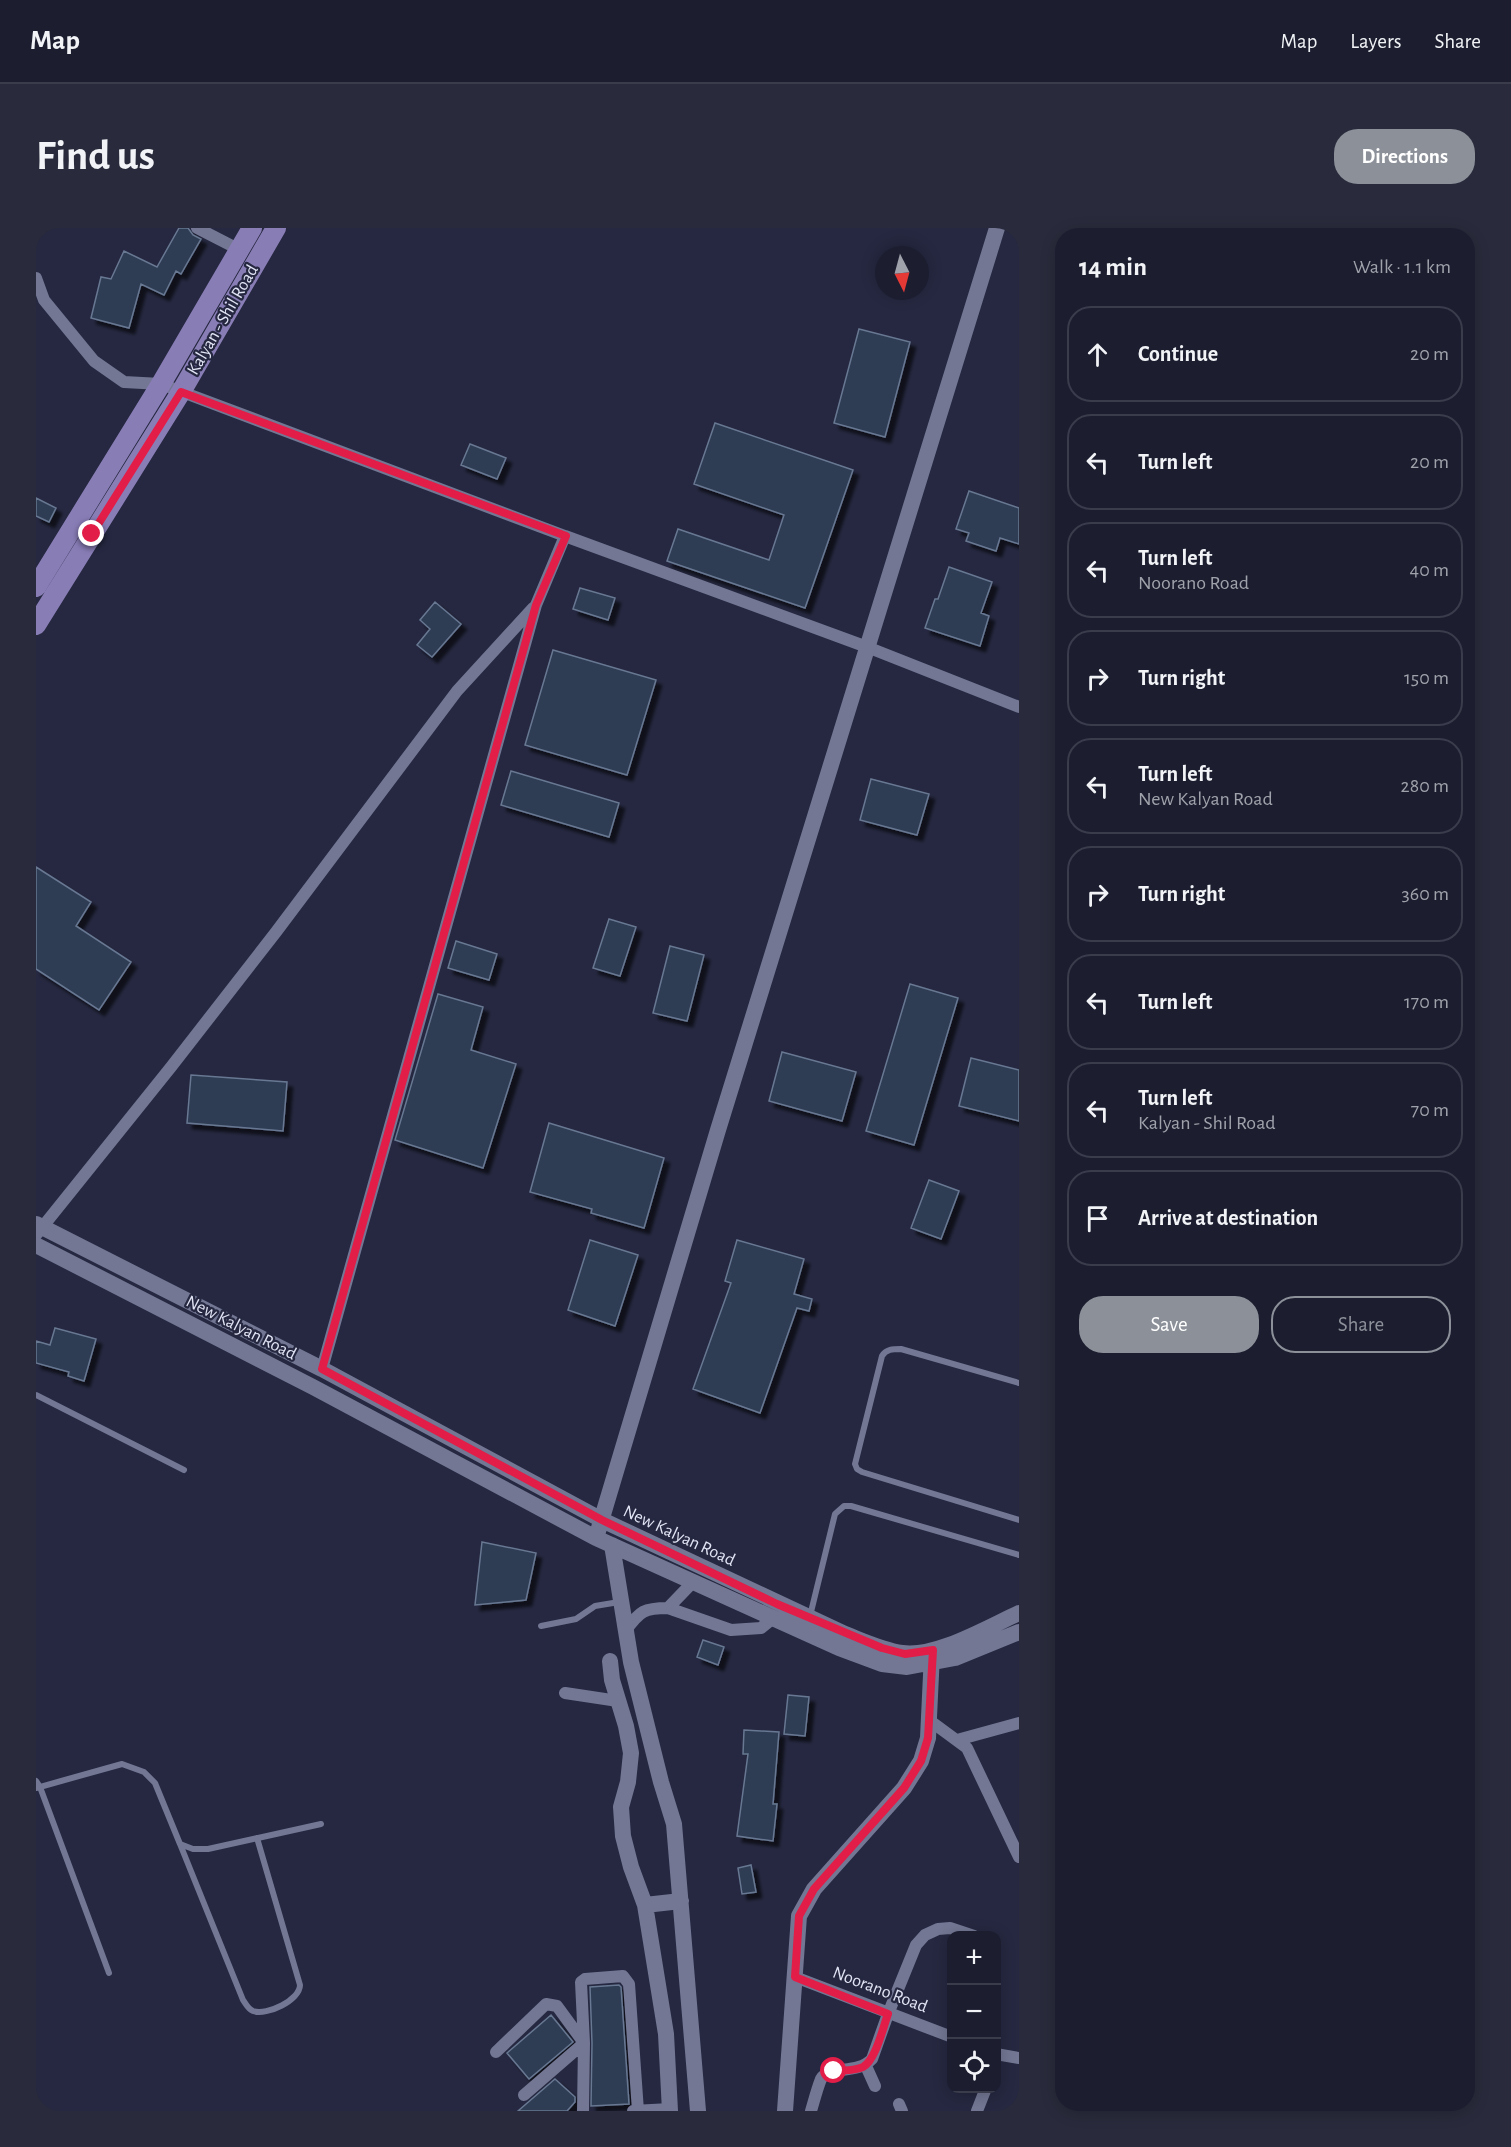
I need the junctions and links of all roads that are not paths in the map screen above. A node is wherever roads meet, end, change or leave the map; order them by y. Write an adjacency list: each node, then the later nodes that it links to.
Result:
1 (197, 228): 5 (street)
2 (252, 228): 5 (main road, Kalyan - Shil Road)
3 (276, 228): 8 (main road, Kalyan - Shil Road)
4 (997, 228): 13 (street)
5 (240, 250): 7 (main road, Kalyan - Shil Road)
6 (36, 278): 7 (street)
7 (161, 384): 8 (street); 10 (main road, Kalyan - Shil Road)
8 (181, 392): 9 (street); 12 (main road, Kalyan - Shil Road)
9 (566, 536): 11 (street); 13 (street)
10 (36, 588)
11 (536, 605): 15 (street); 17 (street)
12 (36, 625)
13 (867, 647): 14 (street); 21 (street)
14 (1019, 707)
15 (38, 1229): 17 (street, New Kalyan Road)
16 (36, 1245): 23 (street, New Kalyan Road)
17 (322, 1369): 21 (street, New Kalyan Road)
18 (1019, 1383): 22 (lane)
19 (36, 1395): 20 (lane)
20 (184, 1470)
21 (602, 1520): 23 (street); 26 (street, New Kalyan Road)
22 (1019, 1520)
23 (596, 1538): 24 (street, New Kalyan Road)
24 (612, 1545): 26 (street, New Kalyan Road); 28 (street)
25 (1019, 1555): 31 (lane)
26 (659, 1557): 27 (street, New Kalyan Road); 31 (street, New Kalyan Road)
27 (693, 1582): 29 (street); 32 (street, New Kalyan Road)
28 (620, 1594): 33 (lane); 34 (street)
29 (668, 1608): 32 (street); 34 (street)
30 (1019, 1612): 36 (street)
31 (810, 1618): 36 (street, New Kalyan Road)
32 (772, 1619): 36 (street, New Kalyan Road)
33 (541, 1626)
34 (626, 1630): 41 (street)
35 (1019, 1632): 36 (street, New Kalyan Road)
36 (932, 1657): 40 (street)
37 (610, 1661): 39 (street)
38 (565, 1693): 39 (street)
39 (618, 1701): 43 (street)
40 (929, 1720): 44 (street); 54 (street)
41 (646, 1721): 43 (street); 50 (street)
42 (1019, 1723): 44 (street)
43 (626, 1726): 51 (street)
44 (957, 1740): 49 (street)
45 (37, 1785): 48 (lane); 53 (lane)
46 (321, 1824): 47 (lane)
47 (257, 1838): 48 (lane); 48 (lane)
48 (180, 1844)
49 (1019, 1857)
50 (681, 1902): 51 (street); 69 (street)
51 (645, 1905): 65 (street)
52 (960, 1931): 55 (street)
53 (109, 1973)
54 (795, 1977): 55 (street, Noorano Road); 70 (street)
55 (888, 2014): 56 (street, Noorano Road); 61 (street)
56 (947, 2036)
57 (584, 2043): 58 (street); 64 (street); 66 (street); 68 (street)
58 (496, 2052)
59 (1001, 2056): 60 (street)
60 (1019, 2058)
61 (866, 2066): 62 (street); 71 (street)
62 (875, 2086)
63 (984, 2093): 72 (street)
64 (524, 2095)
65 (670, 2110): 68 (street)
66 (583, 2111)
67 (633, 2111): 68 (street)
68 (638, 2111)
69 (698, 2111)
70 (785, 2111)
71 (811, 2111)
72 (977, 2111)

